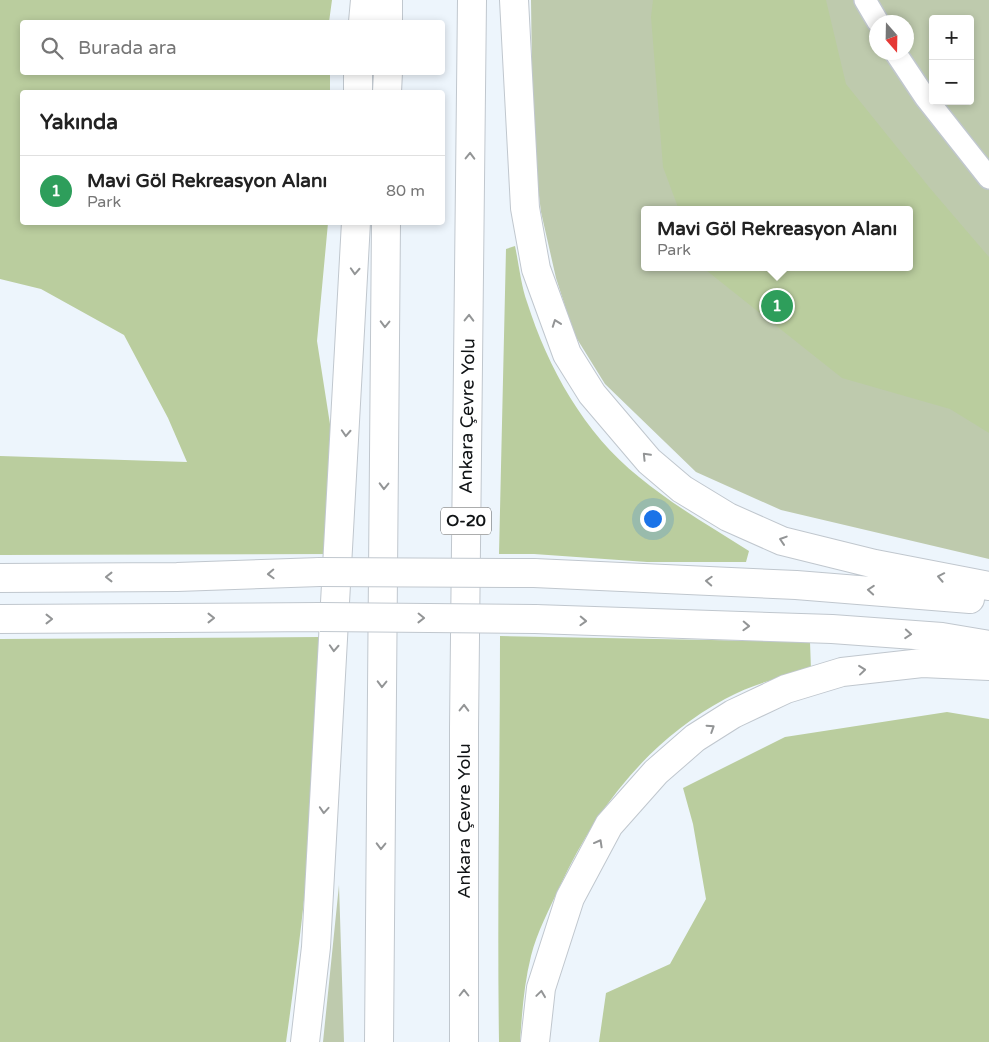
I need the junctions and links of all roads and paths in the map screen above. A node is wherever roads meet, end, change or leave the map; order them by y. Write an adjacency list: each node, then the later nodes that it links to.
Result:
1 (366, 0): 7 (highway)
2 (388, 0): 8 (highway)
3 (472, 0): 25 (highway, Ankara Çevre Yolu / O-20, one-way to 3)
4 (514, 0): 18 (highway, one-way to 4)
5 (865, 0): 6 (street)
6 (874, 15)
7 (363, 20)
8 (388, 20)
9 (900, 60): 14 (street)
10 (358, 75): 12 (highway)
11 (388, 75): 13 (highway)
12 (358, 90)
13 (387, 90)
14 (989, 178)
15 (356, 225): 23 (highway, one-way to 23)
16 (386, 225): 24 (highway, one-way to 24)
17 (0, 578): 19 (highway, one-way to 17, bridge)
18 (989, 586)
19 (989, 601)
20 (0, 619): 21 (highway, one-way to 21, bridge)
21 (989, 645)
22 (989, 666): 26 (highway, one-way to 22)
23 (305, 1042)
24 (379, 1042)
25 (464, 1042)
26 (535, 1042)

